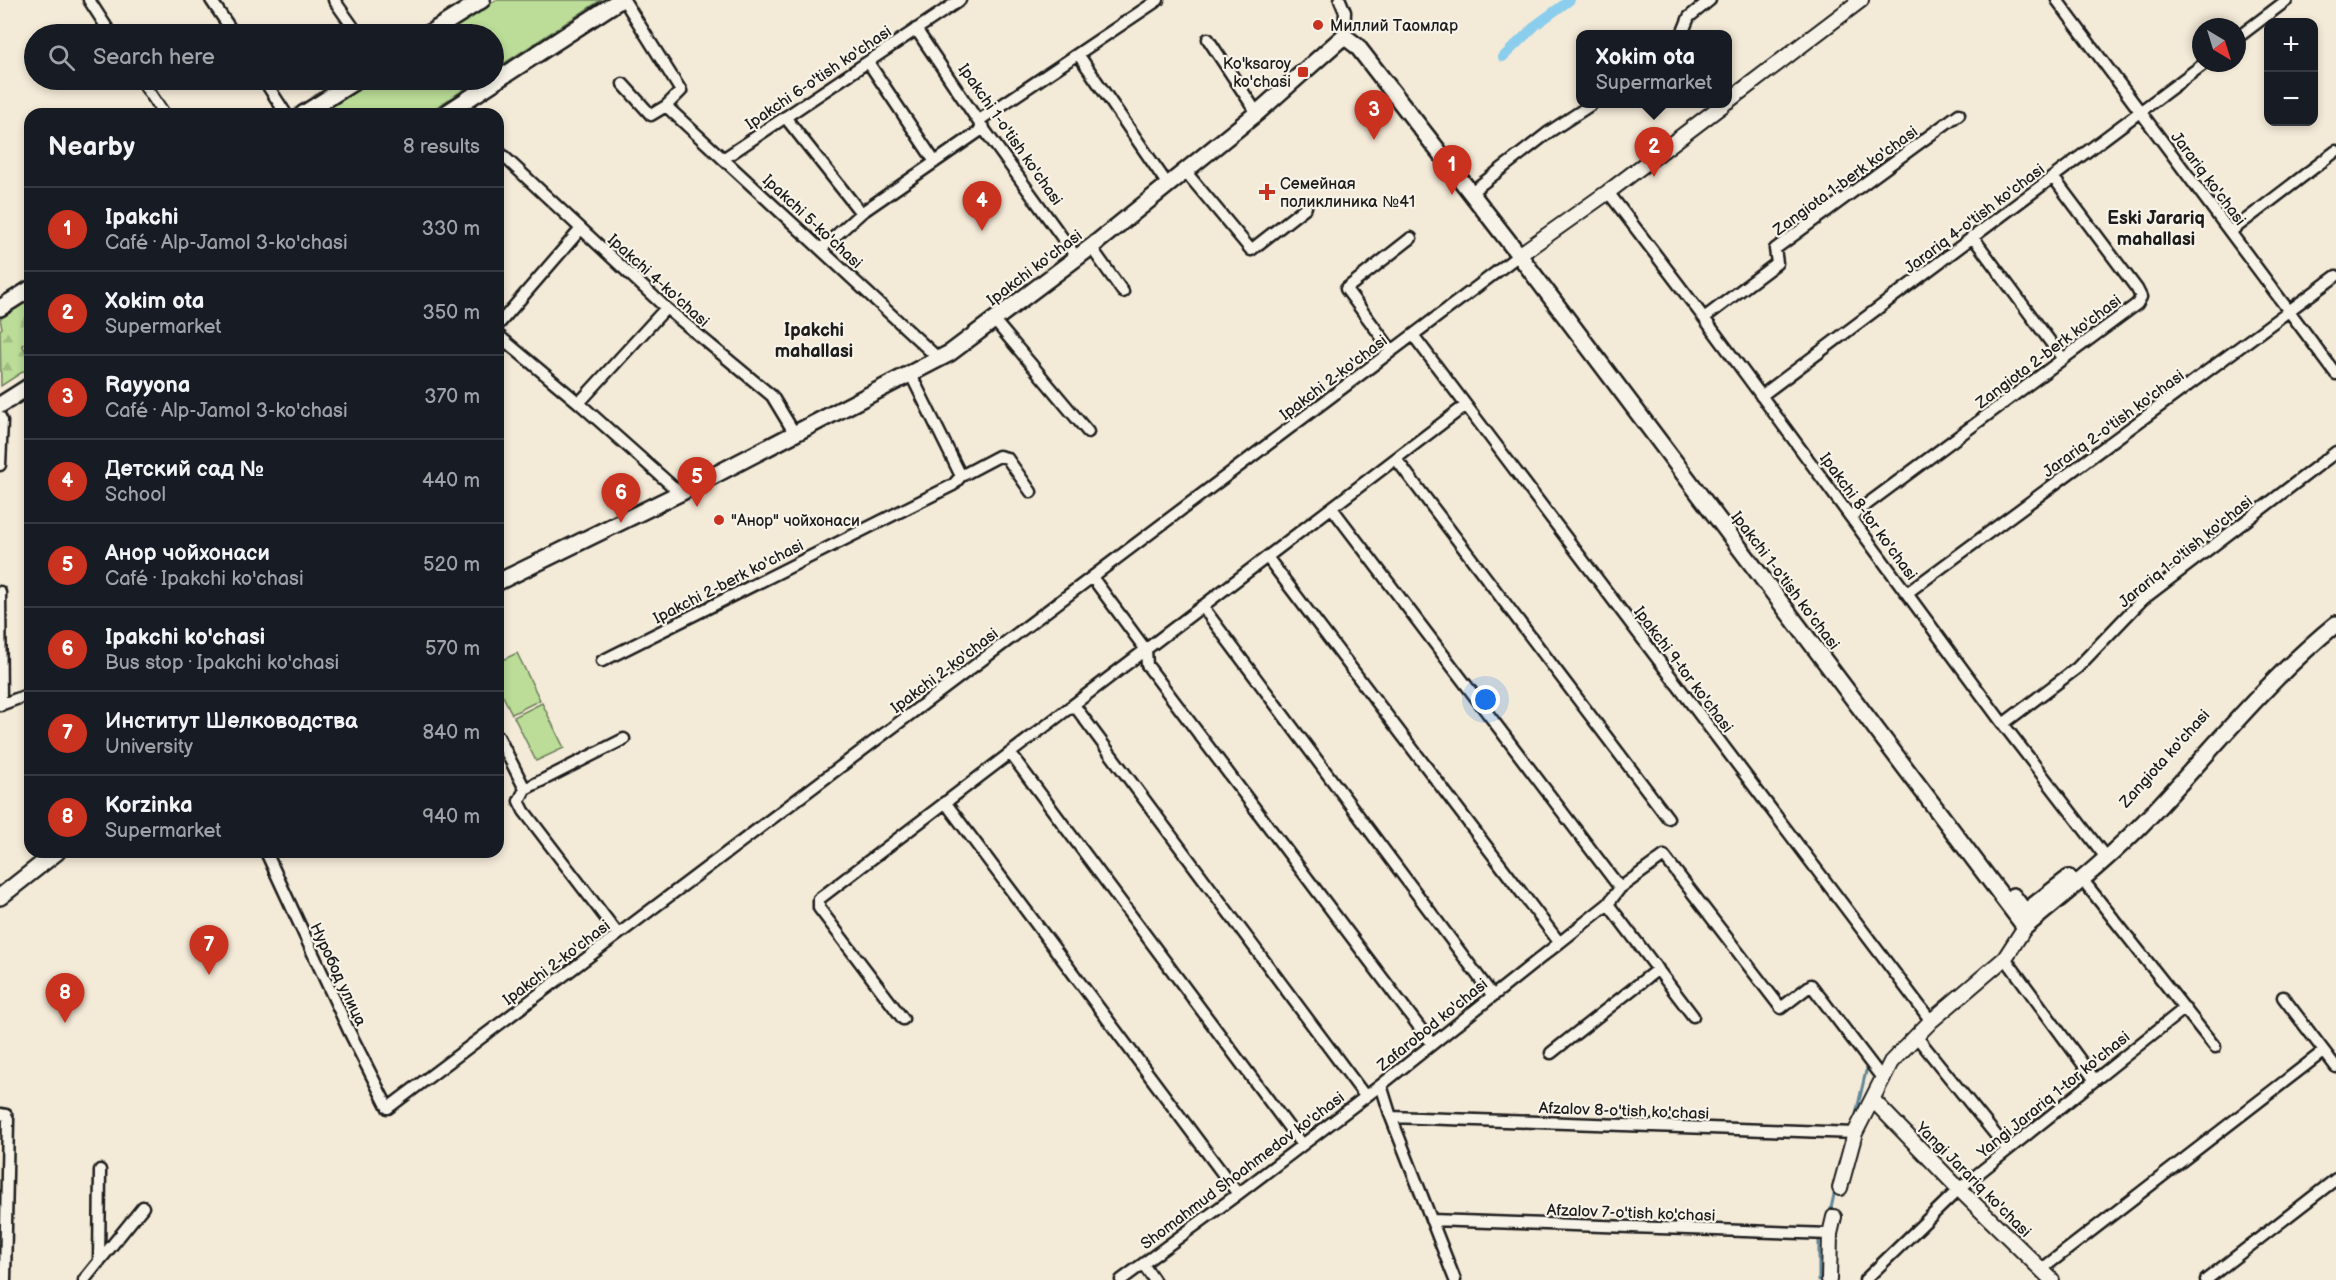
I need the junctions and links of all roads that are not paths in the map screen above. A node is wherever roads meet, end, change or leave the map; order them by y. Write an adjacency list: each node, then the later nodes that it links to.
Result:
1 (89, 0): 13 (street)
2 (211, 0): 14 (street)
3 (334, 0): 15 (street)
4 (482, 0): 16 (main road)
5 (622, 0): 25 (main road); 32 (street)
6 (960, 0): 17 (street, Ipakchi 6-o'tish ko'chasi)
7 (1158, 0): 22 (street)
8 (1340, 0): 20 (street)
9 (1710, 0): 18 (street)
10 (1861, 0): 31 (street)
11 (2057, 0): 39 (street, Jarariq ko'chasi)
12 (2287, 0): 19 (street)
13 (105, 24)
14 (227, 24)
15 (351, 24)
16 (444, 24)
17 (916, 29): 23 (street, Ipakchi 6-o'tish ko'chasi); 43 (street, Ipakchi 1-o'tish ko'chasi)
18 (1684, 30)
19 (2246, 31)
20 (1344, 36): 40 (main road, Ipakchi ko'chasi); 51 (main road, Ipakchi 1-o'tish ko'chasi)
21 (1208, 39): 40 (street)
22 (1078, 54): 43 (street); 50 (street)
23 (868, 62): 42 (street, Ipakchi 6-o'tish ko'chasi); 47 (street)
24 (2193, 72): 39 (street, Jarariq 4-o'tish ko'chasi)
25 (504, 78)
26 (623, 84): 32 (street)
27 (148, 90): 33 (street)
28 (270, 90): 34 (street)
29 (341, 90): 35 (main road)
30 (486, 90): 36 (main road)
31 (1732, 97)
32 (666, 106): 46 (street, Ipakchi 5-ko'chasi)
33 (160, 108)
34 (282, 108)
35 (313, 108)
36 (459, 108)
37 (1586, 108): 51 (street)
38 (1718, 108): 52 (street)
39 (2141, 112): 49 (street, Jarariq 4-o'tish ko'chasi); 56 (street, Jarariq ko'chasi)
40 (1257, 113): 48 (main road, Ipakchi ko'chasi)
41 (1959, 114): 70 (street, Zangiota 1-berk ko'chasi)
42 (785, 117): 46 (street, Ipakchi 6-o'tish ko'chasi); 54 (street)
43 (981, 124): 47 (street); 62 (street, Ipakchi 1-o'tish ko'chasi)
44 (2336, 151): 56 (street)
45 (504, 157): 55 (street, Ipakchi 4-ko'chasi)
46 (723, 159): 60 (street, Ipakchi 5-ko'chasi)
47 (935, 162): 54 (street)
48 (1185, 171): 50 (main road, Ipakchi ko'chasi); 53 (street)
49 (2053, 177): 57 (street, Jarariq 4-o'tish ko'chasi); 76 (street, Zangiota 2-berk ko'chasi)
50 (1168, 185): 59 (main road, Ipakchi ko'chasi)
51 (1474, 190): 61 (main road, Ipakchi 1-o'tish ko'chasi)
52 (1608, 192): 61 (street); 70 (street, Ipakchi 8-tor ko'chasi)
53 (1306, 207)
54 (861, 213): 60 (street)
55 (580, 230): 67 (street, Ipakchi 4-ko'chasi); 69 (street)
56 (2230, 232): 68 (street, Jarariq ko'chasi)
57 (1972, 236): 76 (street); 80 (street, Jarariq 4-o'tish ko'chasi)
58 (1411, 238): 74 (street)
59 (1091, 247): 62 (main road, Ipakchi ko'chasi); 64 (street)
60 (822, 248): 75 (street, Ipakchi 5-ko'chasi)
61 (1523, 253): 72 (street, Ipakchi 2-ko'chasi); 122 (main road, Ipakchi 1-o'tish ko'chasi)
62 (1077, 258): 71 (main road, Ipakchi ko'chasi)
63 (2336, 276): 68 (street, Jarariq 2-o'tish ko'chasi)
64 (1123, 292)
65 (24, 293): 66 (main road)
66 (0, 308)
67 (666, 308): 81 (street); 86 (street, Ipakchi 4-ko'chasi)
68 (2289, 312): 77 (street, Jarariq ko'chasi); 99 (street, Jarariq 2-o'tish ko'chasi)
69 (504, 318)
70 (1704, 318): 80 (street, Ipakchi 8-tor ko'chasi)
71 (994, 320): 75 (main road, Ipakchi ko'chasi); 85 (street)
72 (1413, 335): 74 (street, Ipakchi 2-ko'chasi); 83 (street, Ipakchi 9-tor ko'chasi)
73 (504, 341): 81 (street)
74 (1392, 351): 96 (street, Ipakchi 2-ko'chasi)
75 (939, 359): 78 (main road, Ipakchi ko'chasi)
76 (2063, 359): 94 (street, Zangiota 2-berk ko'chasi)
77 (2336, 374)
78 (911, 375): 86 (main road, Ipakchi ko'chasi); 90 (street)
79 (24, 390): 82 (main road)
80 (1761, 396): 94 (street, Ipakchi 8-tor ko'chasi)
81 (579, 403): 92 (street)
82 (0, 405)
83 (1466, 405): 88 (street); 132 (street, Ipakchi 9-tor ko'chasi)
84 (0, 417): 89 (street)
85 (1088, 432)
86 (795, 434): 92 (main road, Ipakchi ko'chasi)
87 (2336, 452): 108 (street, Jarariq 1-o'tish ko'chasi)
88 (1396, 459): 93 (street); 114 (street)
89 (0, 465)
90 (961, 476): 91 (street, Ipakchi 2-berk ko'chasi); 104 (street, Ipakchi 2-berk ko'chasi)
91 (1031, 492)
92 (680, 493): 97 (main road, Ipakchi ko'chasi)
93 (1332, 508): 95 (street); 119 (street)
94 (1851, 516): 99 (street, Ipakchi 8-tor ko'chasi)
95 (1267, 557): 100 (street); 124 (street)
96 (1092, 578): 103 (street); 123 (street, Ipakchi 2-ko'chasi)
97 (504, 579)
98 (0, 592): 106 (street)
99 (1907, 593): 108 (street, Ipakchi 8-tor ko'chasi)
100 (1203, 606): 103 (street); 127 (street)
101 (2336, 612): 115 (main road, Zangiota ko'chasi)
102 (2336, 624): 115 (main road, Zangiota ko'chasi)
103 (1146, 650): 107 (street); 134 (street)
104 (602, 661)
105 (24, 696): 106 (street)
106 (0, 705)
107 (1074, 705): 111 (street); 142 (street)
108 (2003, 724): 115 (street, Ipakchi 8-tor ko'chasi)
109 (624, 740): 112 (street)
110 (504, 748): 112 (street)
111 (1010, 753): 113 (street); 148 (street)
112 (525, 789): 123 (street)
113 (945, 802): 131 (street); 154 (street)
114 (1668, 818)
115 (2104, 855): 118 (main road, Zangiota ko'chasi); 122 (main road, Zangiota ko'chasi)
116 (49, 858): 120 (main road)
117 (269, 858): 144 (street, Нуробод улица)
118 (2082, 879): 122 (main road, Zangiota ko'chasi); 129 (street)
119 (1620, 888): 121 (street, Zafarobod ko'chasi); 139 (street, Zafarobod ko'chasi)
120 (0, 897)
121 (1608, 904): 124 (street, Zafarobod ko'chasi); 126 (street)
122 (2025, 920): 125 (street, Zangiota ko'chasi)
123 (618, 934): 144 (street, Ipakchi 2-ko'chasi)
124 (1559, 942): 127 (street, Zafarobod ko'chasi)
125 (2005, 958): 132 (street, Zangiota ko'chasi); 140 (street)
126 (1658, 969): 130 (street); 137 (street)
127 (1493, 996): 134 (street, Zafarobod ko'chasi)
128 (2283, 997): 136 (street)
129 (2185, 1008): 135 (street); 140 (street, Yangi Jarariq 1-tor ko'chasi)
130 (1693, 1016)
131 (903, 1019)
132 (1931, 1022): 133 (street, Zangiota ko'chasi)
133 (1916, 1036): 139 (street, Zangiota ko'chasi); 149 (street)
134 (1432, 1044): 141 (street, Zafarobod ko'chasi)
135 (2215, 1047)
136 (2324, 1051): 138 (street); 161 (street)
137 (1551, 1053)
138 (2336, 1067)
139 (1881, 1078): 143 (street, Zangiota ko'chasi)
140 (2094, 1079): 149 (street, Yangi Jarariq 1-tor ko'chasi)
141 (1381, 1085): 142 (street, Shomahmud Shoahmedov ko'chasi); 146 (street, Zafarobod ko'chasi)
142 (1365, 1096): 148 (street, Shomahmud Shoahmedov ko'chasi)
143 (1873, 1100): 147 (street, Zangiota ko'chasi); 153 (street, Yangi Jarariq ko'chasi)
144 (388, 1108)
145 (3, 1114): 162 (street)
146 (1391, 1117): 147 (street, Afzalov 8-o'tish ko'chasi); 157 (street, Zafarobod ko'chasi)
147 (1855, 1132): 152 (street, Zangiota ko'chasi)
148 (1302, 1145): 154 (street, Shomahmud Shoahmedov ko'chasi)
149 (2007, 1149): 153 (street, Yangi Jarariq 1-tor ko'chasi)
150 (100, 1170): 159 (street)
151 (2336, 1179): 170 (street)
152 (1840, 1188)
153 (1959, 1189): 161 (street, Yangi Jarariq ko'chasi); 168 (street, Yangi Jarariq 1-tor ko'chasi)
154 (1238, 1194): 160 (street, Shomahmud Shoahmedov ko'chasi)
155 (143, 1207): 159 (street)
156 (1833, 1217): 158 (street)
157 (1431, 1220): 158 (street, Afzalov 7-o'tish ko'chasi); 166 (street, Zafarobod ko'chasi)
158 (1830, 1234): 167 (street)
159 (99, 1262): 163 (street)
160 (1143, 1264): 164 (street, Shomahmud Shoahmedov ko'chasi); 165 (street)
161 (2042, 1269): 169 (street, Yangi Jarariq ko'chasi)
162 (5, 1280)
163 (84, 1280)
164 (1121, 1280)
165 (1154, 1280)
166 (1455, 1280)
167 (1829, 1280)
168 (1865, 1280)
169 (2052, 1280)
170 (2206, 1280)

